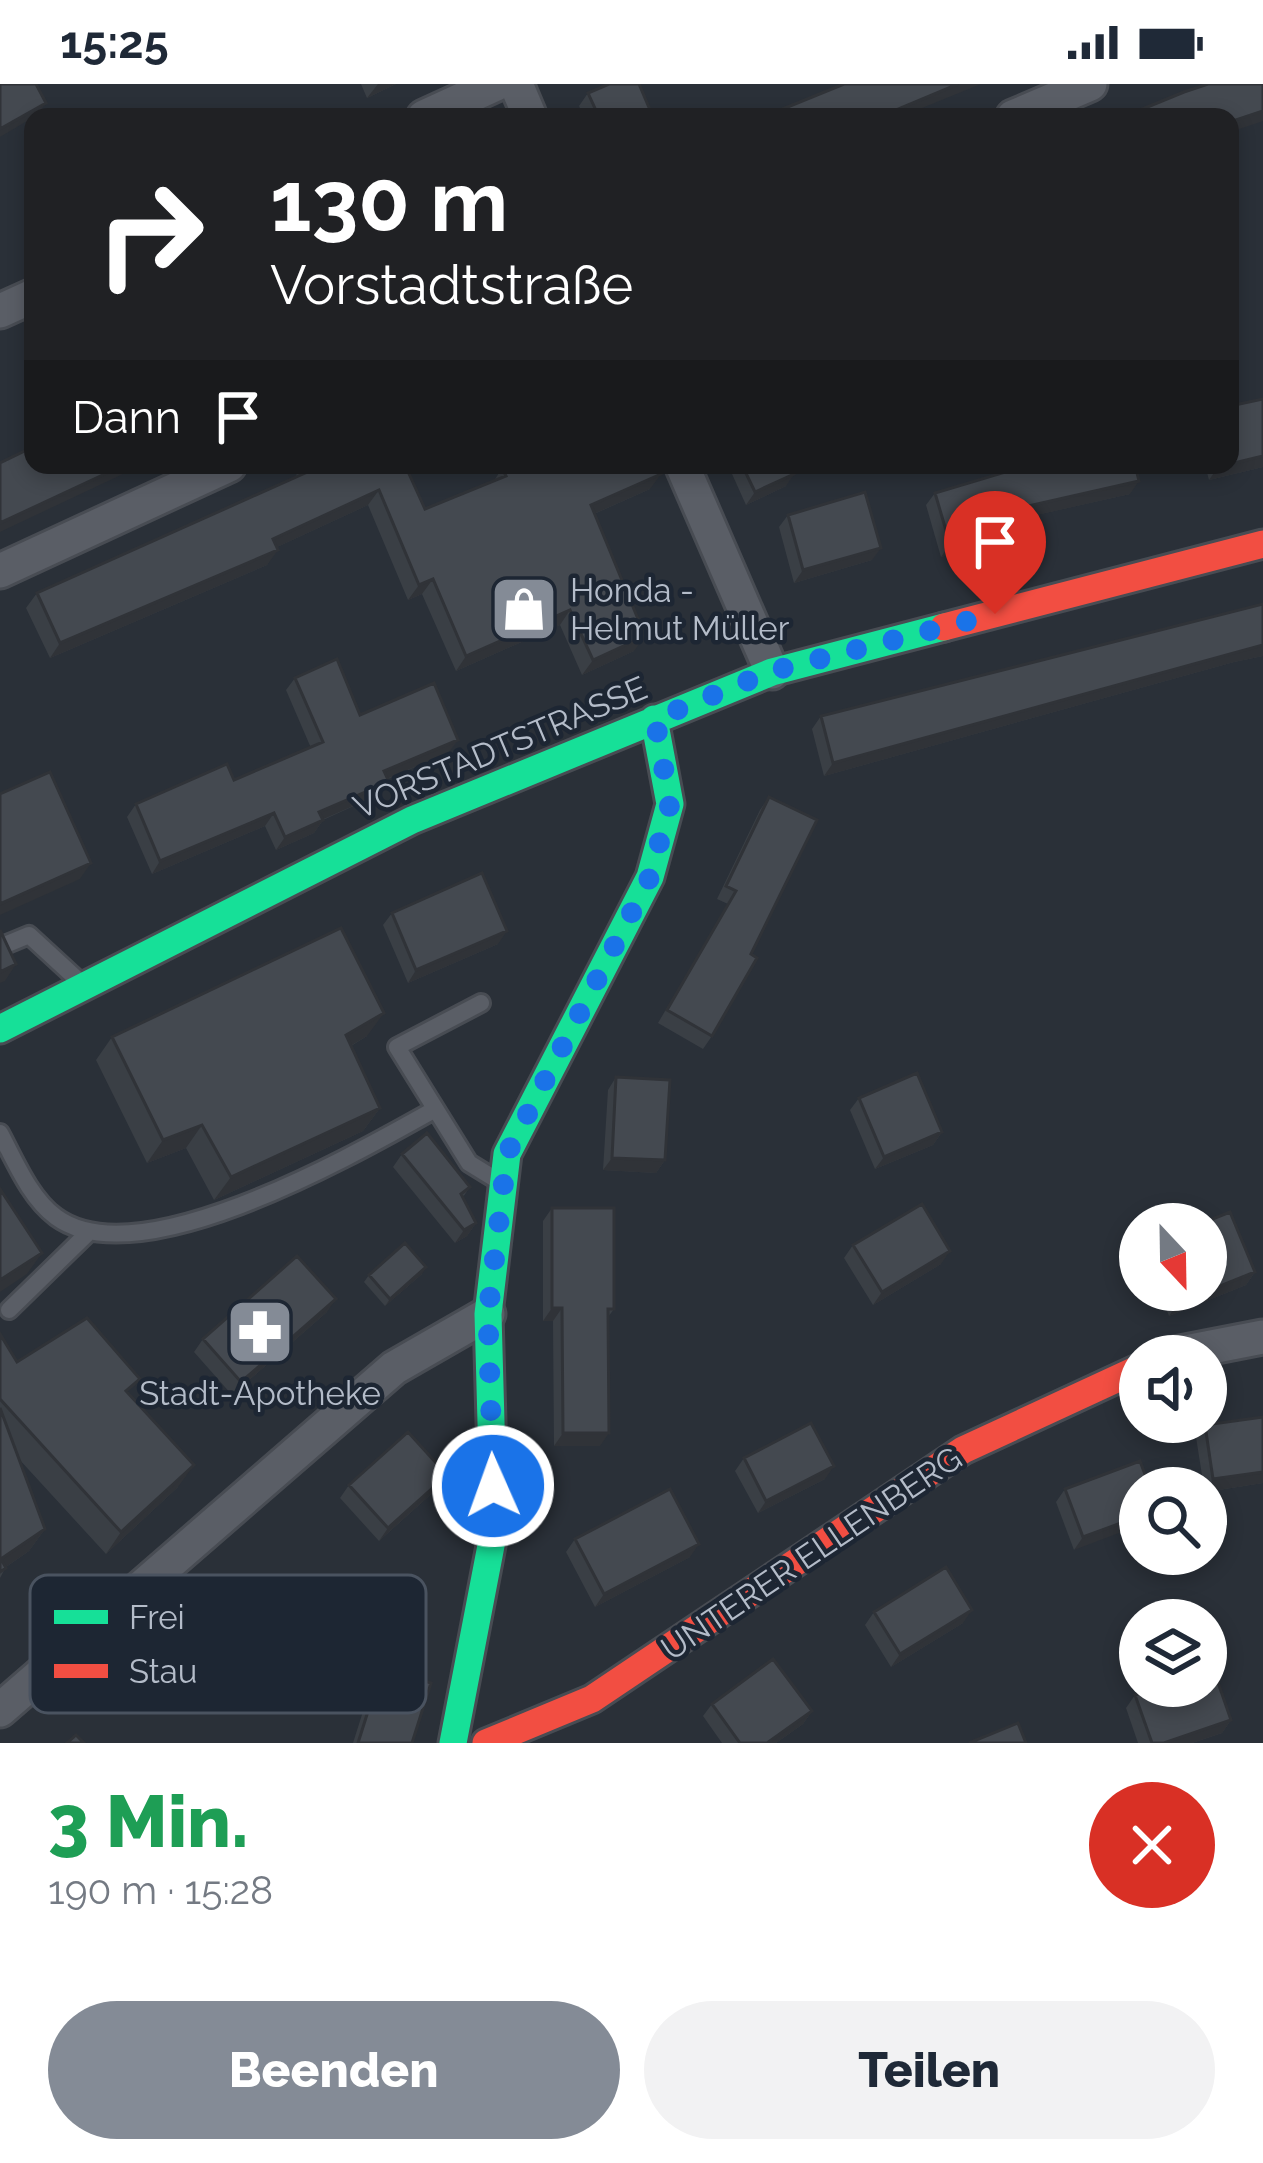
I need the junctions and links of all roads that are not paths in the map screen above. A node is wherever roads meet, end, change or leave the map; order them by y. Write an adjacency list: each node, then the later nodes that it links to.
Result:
1 (496, 84): 3 (street)
2 (1090, 84): 4 (street)
3 (444, 108)
4 (1033, 108)
5 (211, 474): 8 (street)
6 (686, 474): 9 (street)
7 (1263, 544): 9 (street, VORSTADTSTRASSE)
8 (0, 572)
9 (772, 671): 10 (street, VORSTADTSTRASSE)
10 (655, 719): 12 (street, VORSTADTSTRASSE); 17 (street)
11 (0, 947): 12 (lane)
12 (84, 985): 14 (street, VORSTADTSTRASSE)
13 (481, 1003): 15 (lane)
14 (0, 1029)
15 (431, 1111): 17 (lane); 18 (lane)
16 (0, 1133): 18 (lane)
17 (504, 1184): 20 (street)
18 (89, 1232): 19 (lane)
19 (9, 1310)
20 (488, 1314): 24 (street); 27 (street)
21 (1263, 1336): 22 (street)
22 (1227, 1343)
23 (1119, 1378): 28 (street, UNTERER ELLENBERG)
24 (156, 1575)
25 (30, 1684): 26 (street)
26 (0, 1710)
27 (453, 1743)
28 (486, 1743)

